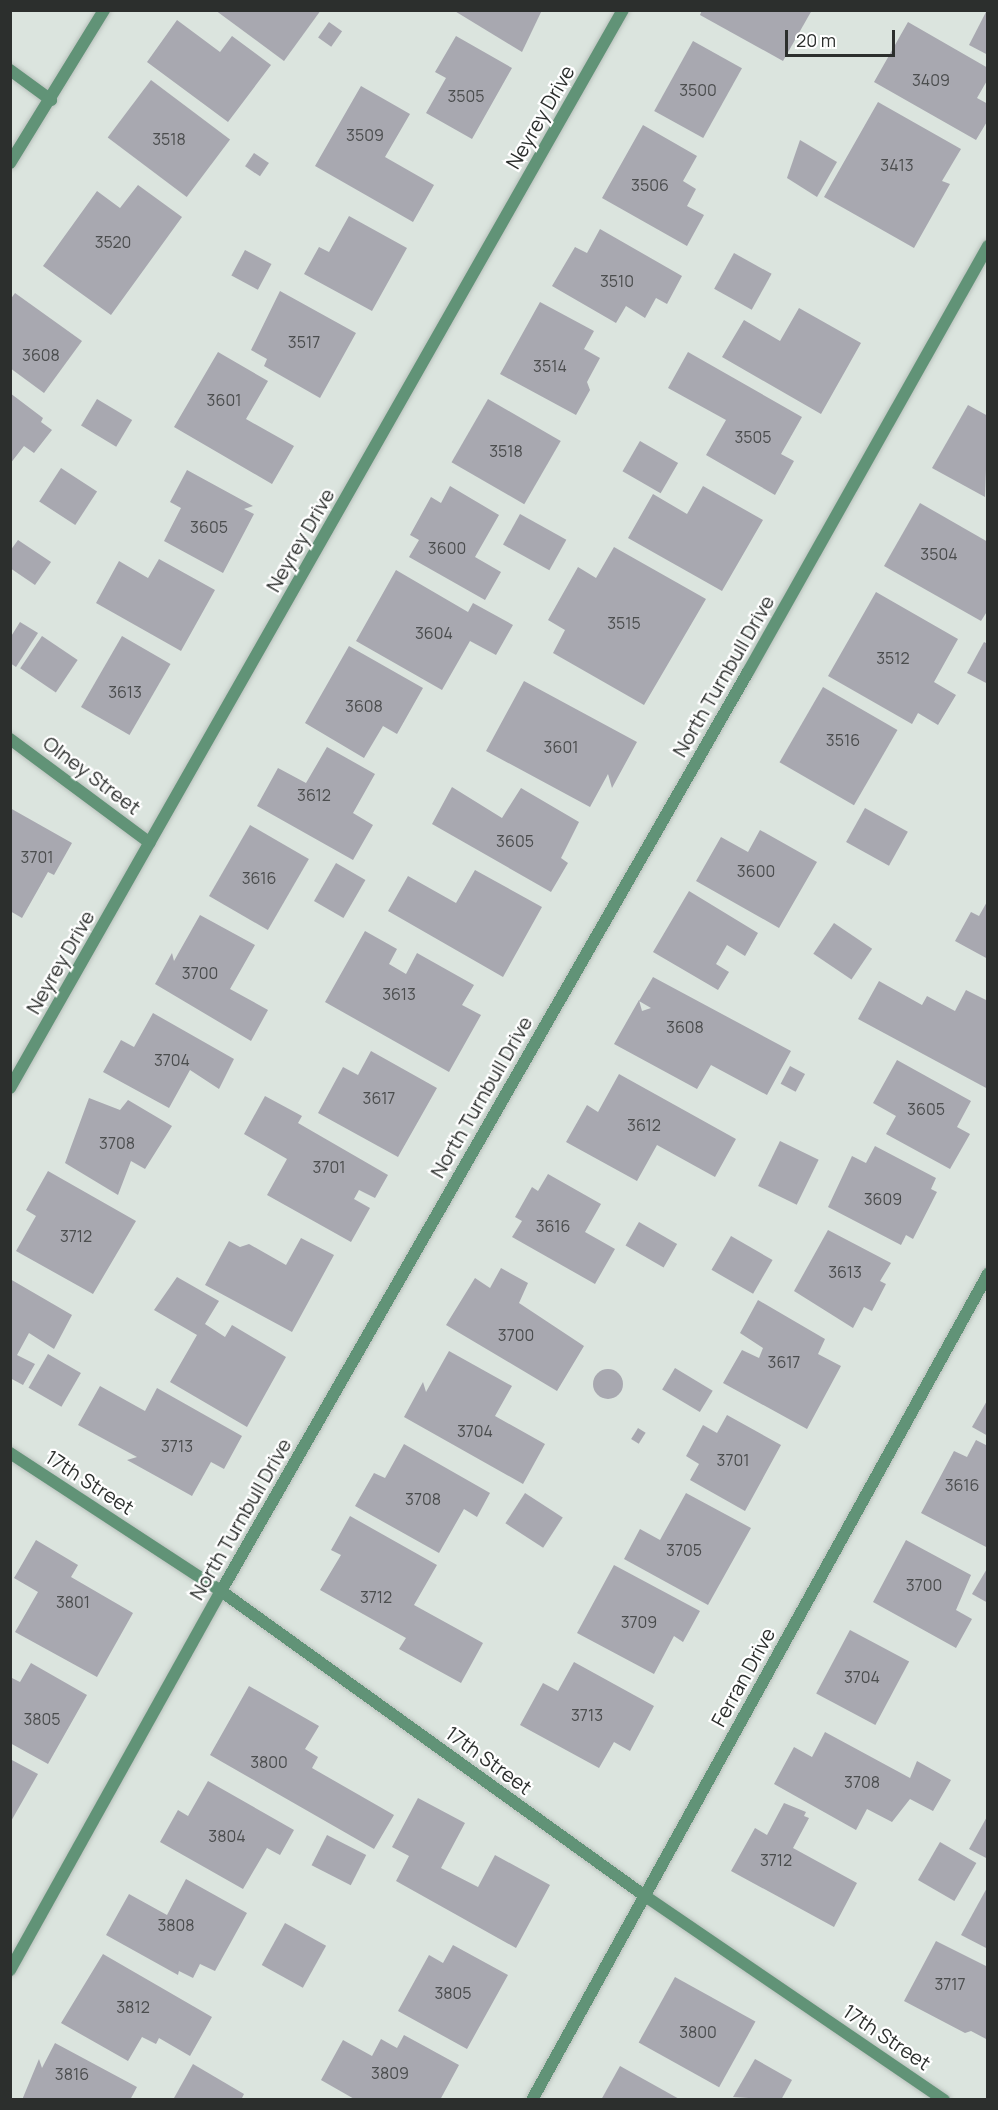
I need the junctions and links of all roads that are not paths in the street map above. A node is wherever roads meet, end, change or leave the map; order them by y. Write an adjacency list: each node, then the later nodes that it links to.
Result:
1 (104, 10): 4 (street)
2 (623, 10): 8 (street, Neyrey Drive)
3 (10, 70): 4 (street)
4 (51, 99): 5 (street)
5 (10, 163)
6 (987, 246): 12 (street, North Turnbull Drive)
7 (10, 739): 8 (street, Olney Street)
8 (150, 843): 9 (street, Neyrey Drive)
9 (10, 1088)
10 (987, 1274): 13 (street, Ferran Drive)
11 (10, 1453): 12 (street, 17th Street)
12 (221, 1591): 13 (street, 17th Street); 14 (street, North Turnbull Drive)
13 (645, 1896): 15 (street, Ferran Drive); 16 (street, 17th Street)
14 (10, 1970)
15 (532, 2100)
16 (944, 2100)

